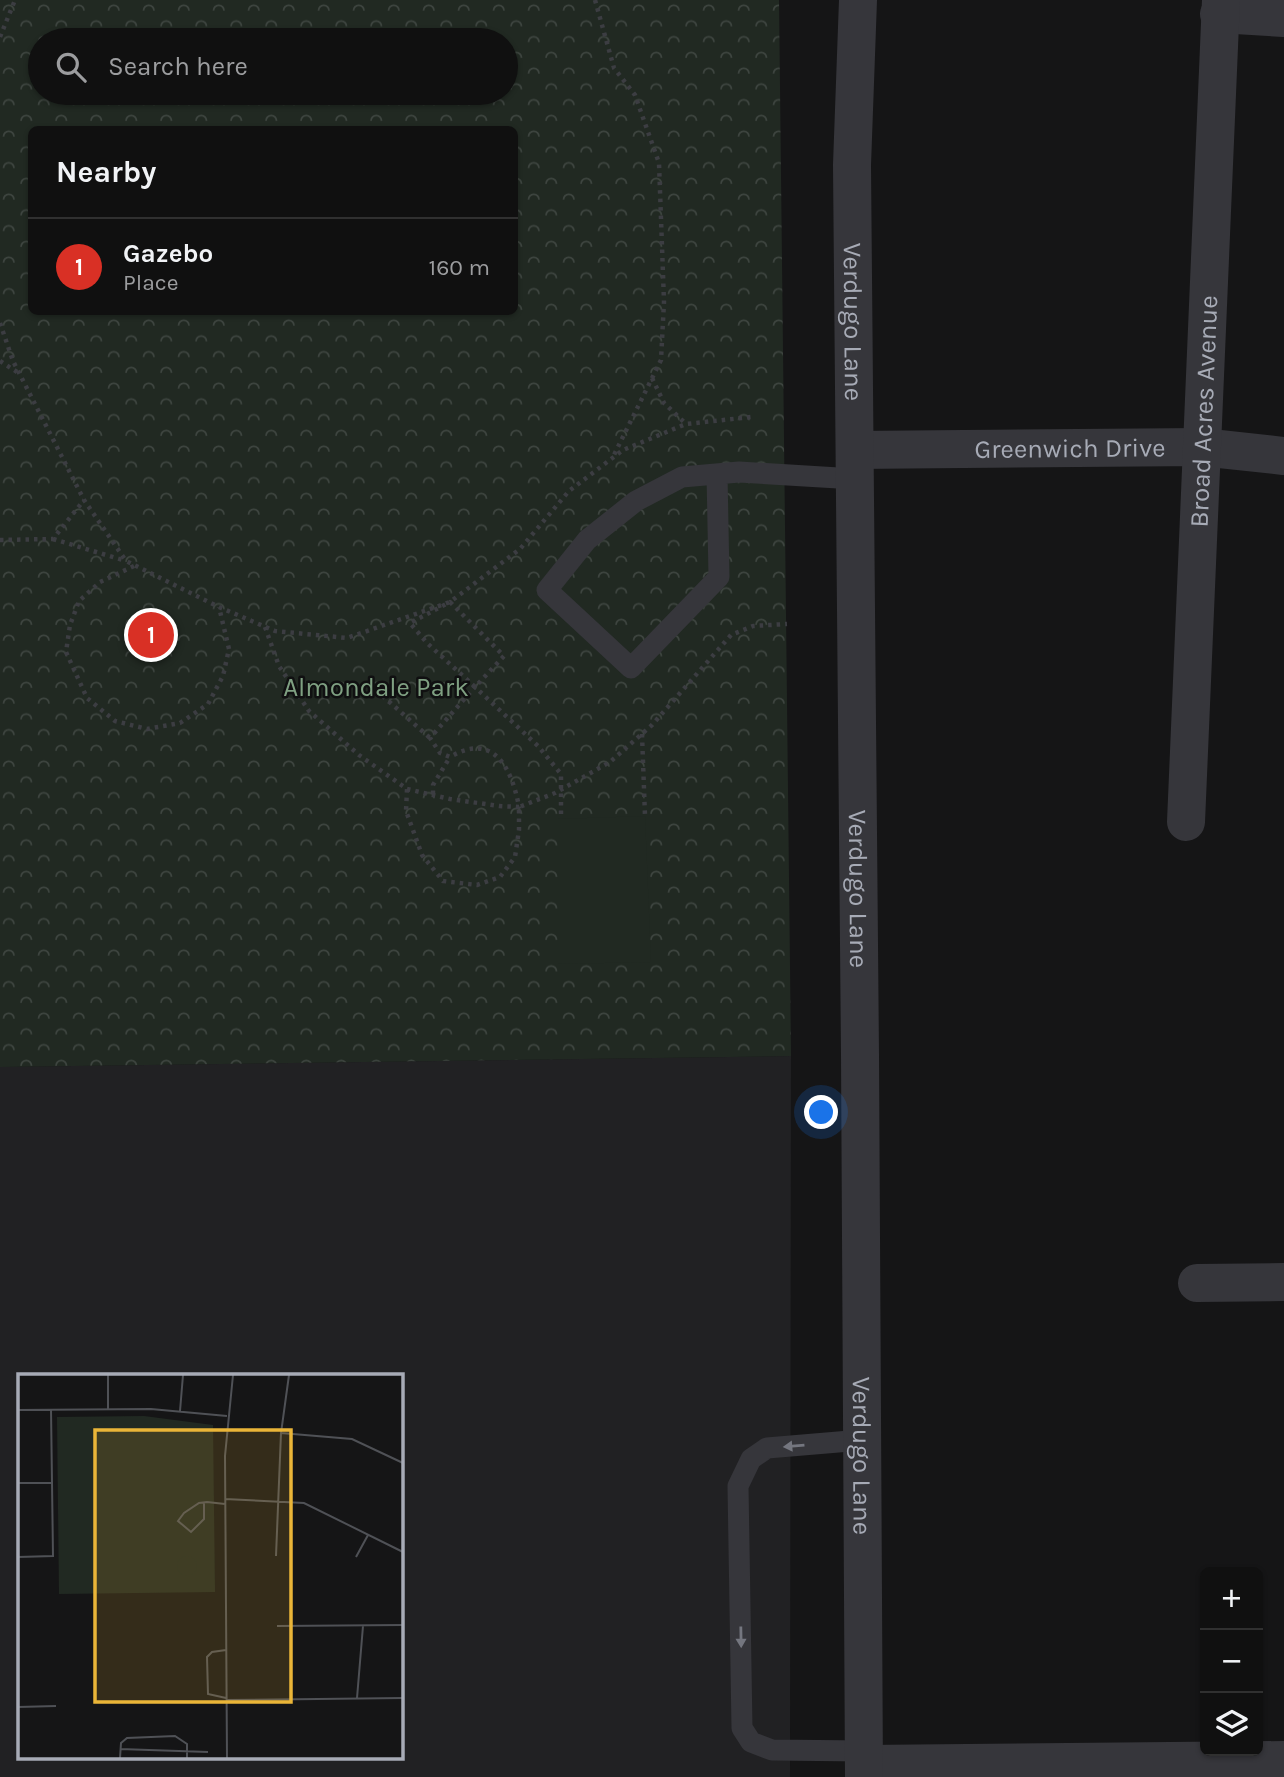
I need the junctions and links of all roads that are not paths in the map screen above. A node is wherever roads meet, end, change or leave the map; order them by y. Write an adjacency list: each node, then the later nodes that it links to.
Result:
1 (859, 0): 6 (street, Verdugo Lane)
2 (1220, 7): 3 (street); 4 (street, Broad Acres Avenue)
3 (1284, 18)
4 (1201, 447): 5 (street, Greenwich Drive); 6 (street, Greenwich Drive); 8 (street, Broad Acres Avenue)
5 (1284, 456)
6 (855, 465): 7 (lane); 11 (street, Verdugo Lane)
7 (717, 474): 7 (lane)
8 (1186, 822)
9 (1284, 1282): 10 (street)
10 (1197, 1283)
11 (862, 1440): 13 (street, Verdugo Lane); 13 (lane, one-way to 13)
12 (1284, 1760): 13 (street)
13 (864, 1764)

